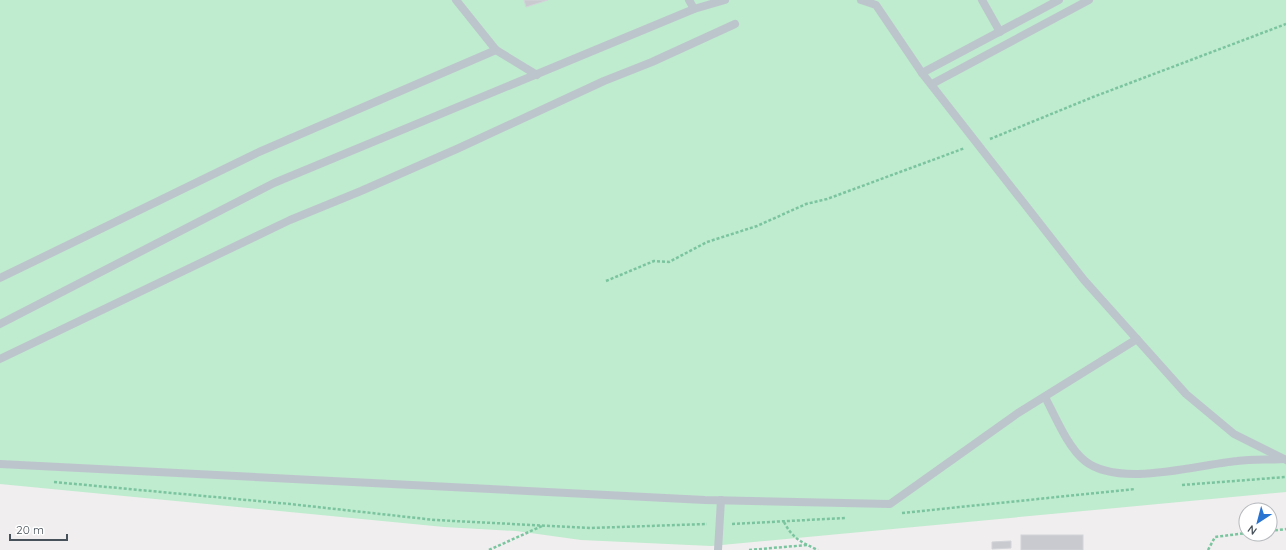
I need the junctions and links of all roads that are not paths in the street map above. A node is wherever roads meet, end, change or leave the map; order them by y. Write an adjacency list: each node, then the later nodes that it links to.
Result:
1 (456, 0): 12 (lane)
2 (689, 0): 9 (lane)
3 (725, 0): 9 (lane)
4 (861, 0): 8 (lane)
5 (982, 0): 11 (lane)
6 (1059, 0): 11 (lane)
7 (1089, 0): 15 (lane)
8 (874, 2): 13 (lane)
9 (694, 9): 14 (lane)
10 (735, 24): 19 (lane)
11 (1000, 32): 13 (lane)
12 (496, 50): 14 (lane); 16 (lane)
13 (922, 73): 15 (lane)
14 (537, 75): 17 (lane)
15 (932, 84): 18 (lane)
16 (0, 278)
17 (0, 324)
18 (1137, 339): 20 (lane); 21 (lane)
19 (0, 359)
20 (1045, 397): 21 (lane); 23 (lane)
21 (1285, 460)
22 (0, 464): 23 (lane)
23 (721, 500): 24 (lane)
24 (718, 550)

